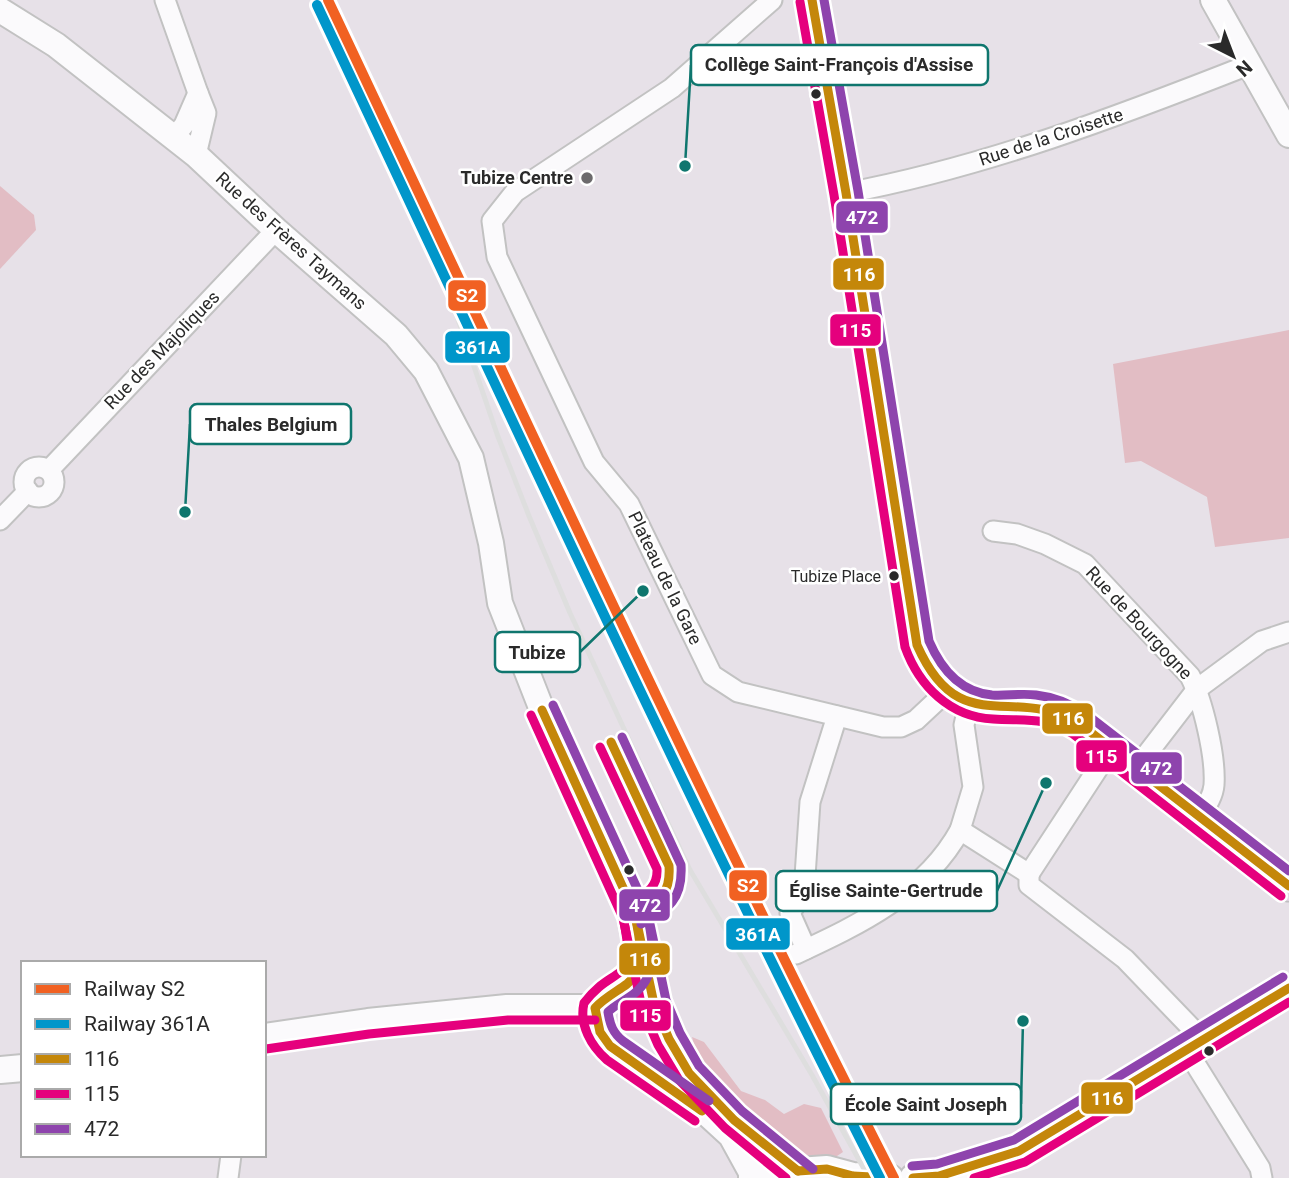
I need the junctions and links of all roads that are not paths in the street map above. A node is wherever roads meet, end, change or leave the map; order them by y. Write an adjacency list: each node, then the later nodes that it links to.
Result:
1 (165, 0): 7 (street)
2 (772, 0): 18 (street, Plateau de la Gare)
3 (812, 0): 11 (main road)
4 (1213, 0): 6 (street)
5 (0, 10): 9 (street, Rue des Frères Taymans)
6 (1251, 64): 8 (street); 11 (street, Rue de la Croisette)
7 (198, 93): 9 (street); 10 (street)
8 (1289, 135)
9 (174, 137): 10 (street, Rue des Frères Taymans)
10 (196, 155): 12 (street, Rue des Frères Taymans)
11 (846, 193): 17 (main road)
12 (276, 230): 13 (street, Rue des Majoliques); 25 (street, Rue des Frères Taymans)
13 (0, 520)
14 (993, 531): 16 (street, Rue de Bourgogne)
15 (1289, 632): 16 (street)
16 (1197, 690): 20 (street); 21 (street, Rue de Bourgogne)
17 (958, 697): 18 (street, Plateau de la Gare); 19 (main road); 22 (street)
18 (837, 716): 22 (street)
19 (1112, 747): 20 (main road); 23 (street)
20 (1138, 767): 21 (main road)
21 (1200, 815): 24 (main road)
22 (960, 830): 23 (street)
23 (1029, 874): 34 (street)
24 (1289, 886)
25 (643, 955): 28 (street); 30 (street, Rue des Frères Taymans)
26 (1289, 970): 31 (main road)
27 (1289, 988): 31 (main road)
28 (619, 989): 30 (main road); 32 (main road)
29 (1289, 997): 31 (main road)
30 (653, 1004): 38 (main road)
31 (1264, 1004): 34 (main road)
32 (595, 1008): 33 (main road); 40 (street)
33 (266, 1037)
34 (1194, 1044): 39 (street); 44 (main road)
35 (21, 1068): 36 (main road)
36 (0, 1070)
37 (231, 1157): 42 (street)
38 (799, 1172): 40 (main road); 41 (main road)
39 (1261, 1173): 45 (street)
40 (752, 1177)
41 (851, 1177): 43 (main road)
42 (231, 1178)
43 (890, 1178)
44 (913, 1178)
45 (1242, 1178)

